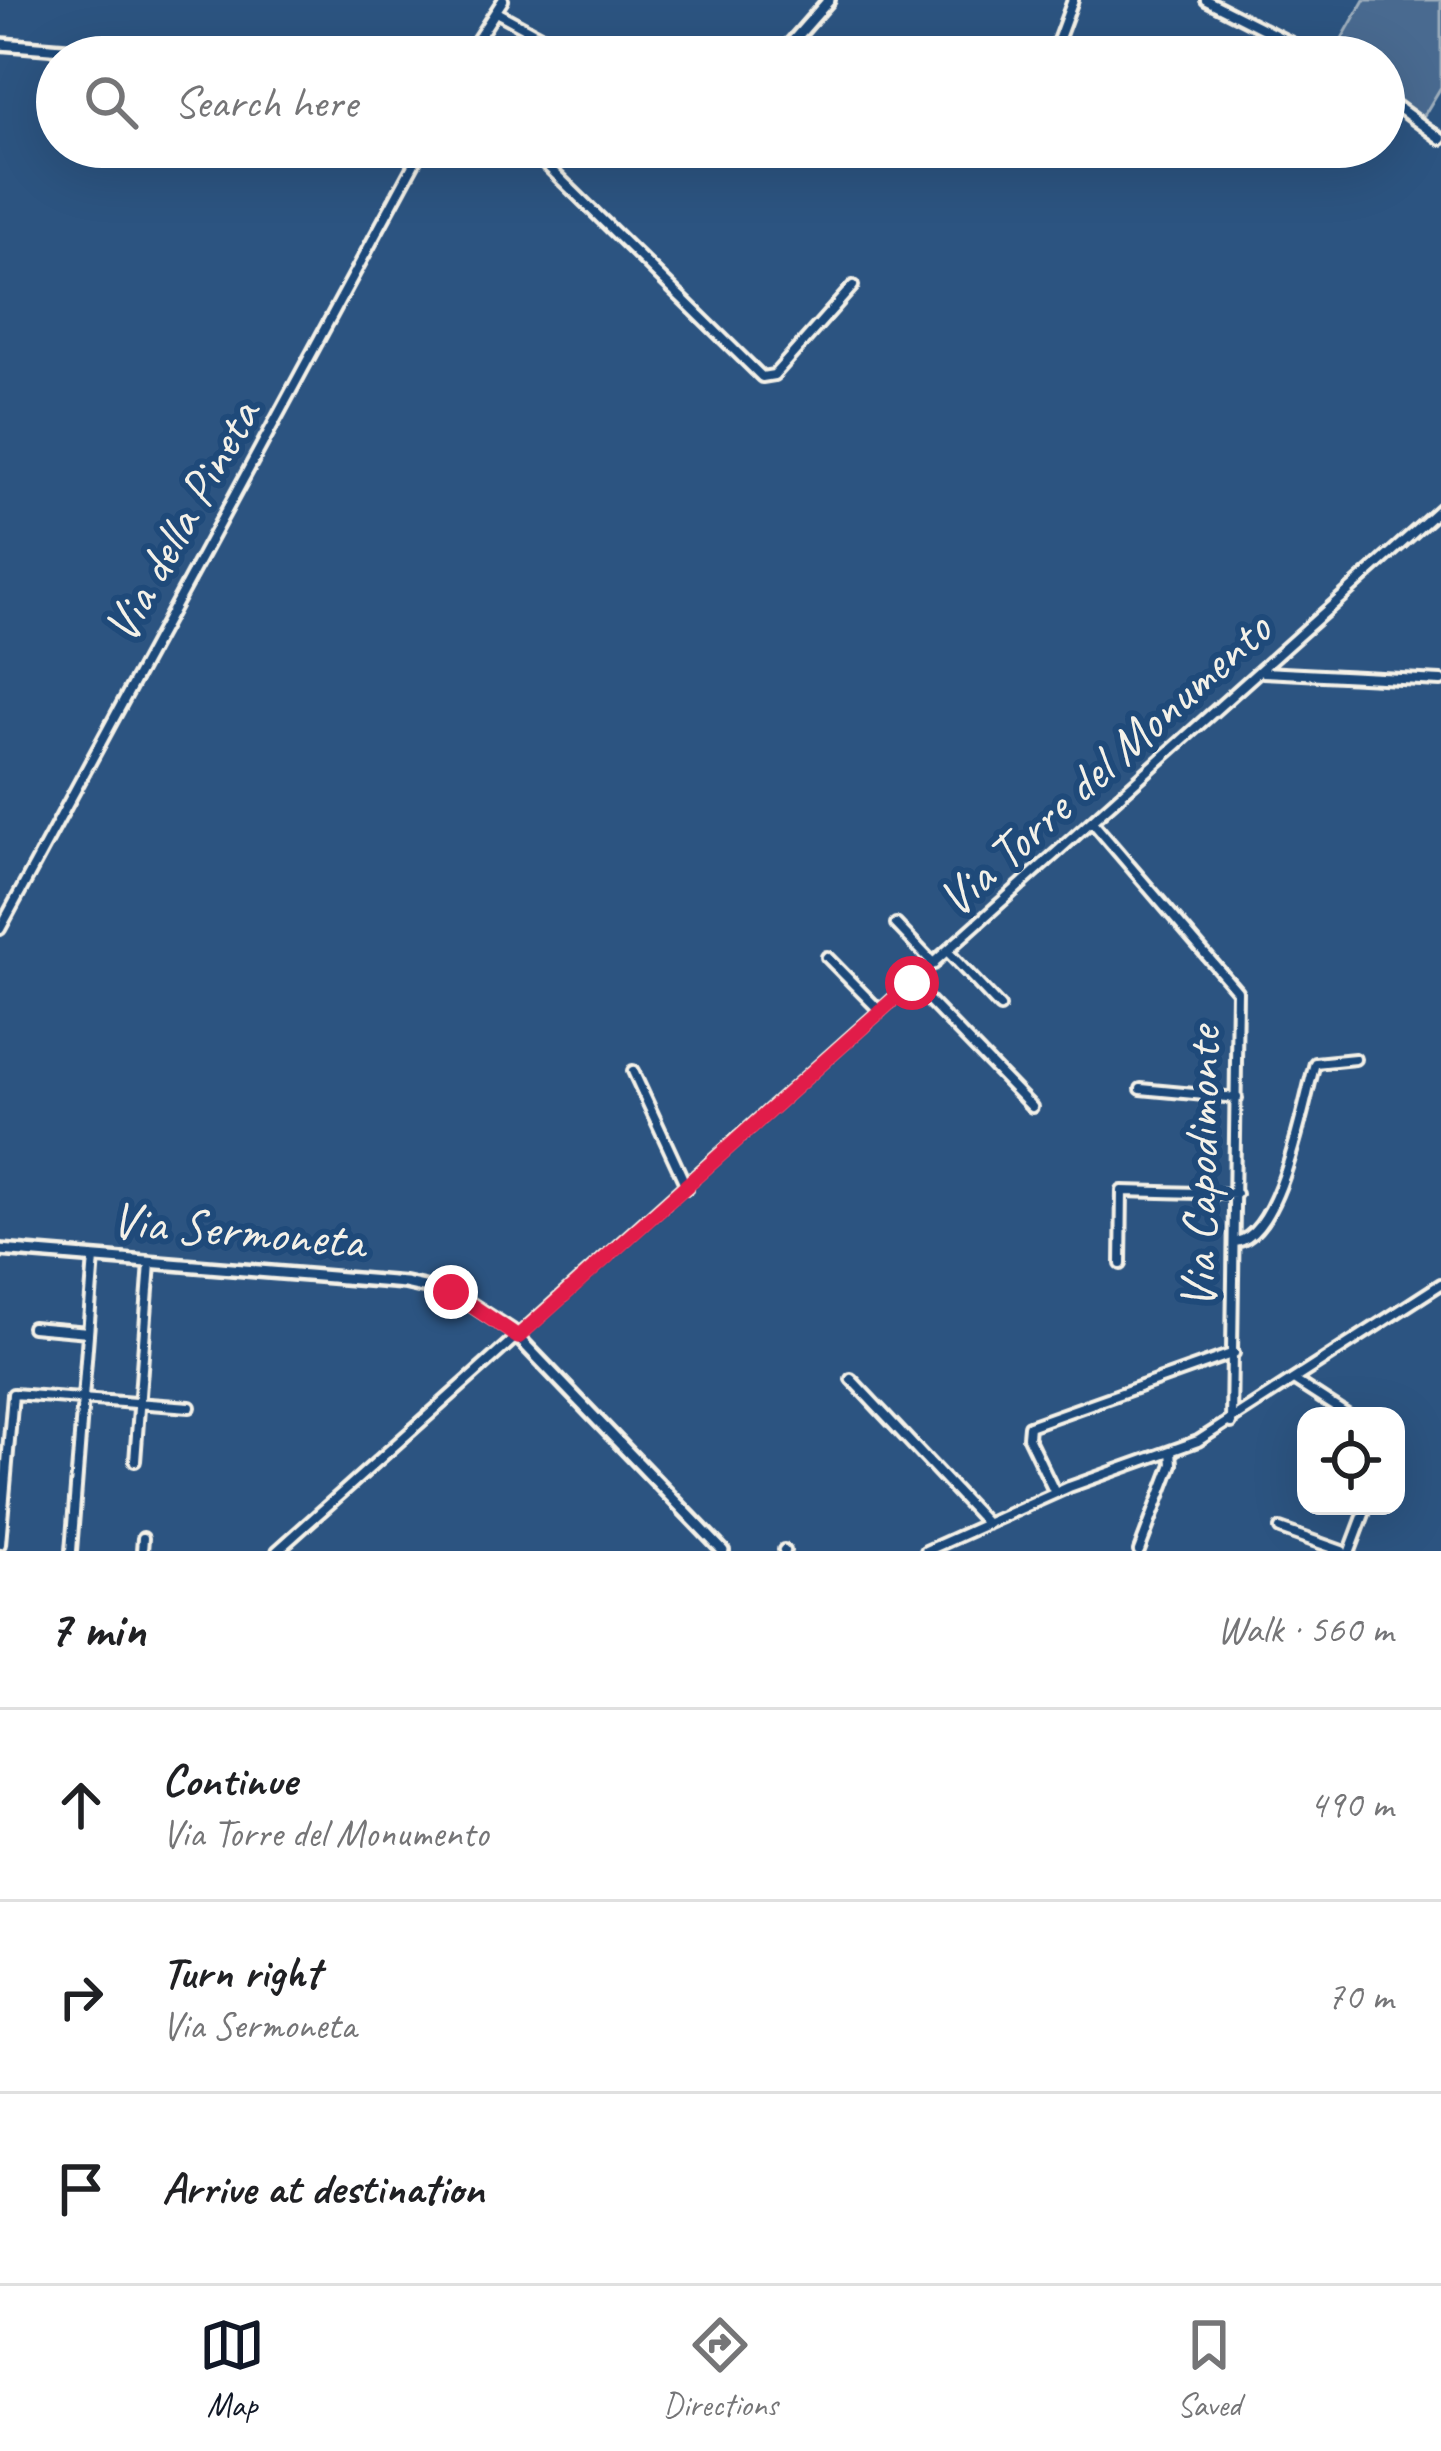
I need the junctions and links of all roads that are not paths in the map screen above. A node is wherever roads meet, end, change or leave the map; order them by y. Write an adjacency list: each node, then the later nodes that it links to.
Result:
1 (503, 0): 5 (street)
2 (829, 0): 8 (street)
3 (1073, 0): 9 (street)
4 (1206, 0): 10 (street)
5 (496, 12): 6 (street); 7 (street)
6 (480, 36)
7 (540, 36)
8 (797, 36)
9 (1060, 36)
10 (1277, 36)
11 (0, 44): 12 (street)
12 (36, 47)
13 (1405, 113): 14 (street)
14 (1441, 139)
15 (412, 168): 23 (street, Via della Pineta)
16 (550, 168): 17 (street)
17 (853, 286)
18 (1441, 508): 19 (street, Via Torre del Monumento)
19 (1262, 672): 20 (street); 21 (street, Via Torre del Monumento)
20 (1441, 681)
21 (1094, 823): 24 (street, Via Torre del Monumento); 33 (street, Via Capodimonte)
22 (896, 924): 26 (street)
23 (0, 929)
24 (948, 952): 26 (street, Via Torre del Monumento); 28 (street)
25 (827, 957): 29 (street)
26 (934, 964): 27 (street, Via Torre del Monumento)
27 (912, 983): 29 (street, Via Torre del Monumento); 34 (street)
28 (1000, 1007)
29 (880, 1011): 35 (street, Via Torre del Monumento)
30 (1355, 1059): 37 (street)
31 (634, 1072): 35 (street)
32 (1141, 1090): 33 (street)
33 (1237, 1098): 36 (street, Via Capodimonte)
34 (1032, 1107)
35 (688, 1188): 45 (street, Via Torre del Monumento)
36 (1236, 1194): 37 (street, Via Capodimonte); 41 (street)
37 (1236, 1242): 46 (street, Via Capodimonte)
38 (0, 1250): 39 (street, Via Sermoneta)
39 (94, 1258): 40 (street, Via Sermoneta); 44 (street)
40 (150, 1263): 45 (street, Via Sermoneta); 50 (street)
41 (1121, 1264)
42 (1441, 1284): 48 (street)
43 (32, 1327): 44 (street)
44 (88, 1332): 49 (street)
45 (518, 1337): 64 (street, Via Torre del Monumento); 65 (street, Via Sermoneta)
46 (1234, 1353): 53 (street, Via Capodimonte); 56 (street)
47 (851, 1378): 58 (street)
48 (1295, 1381): 52 (street); 53 (street)
49 (83, 1398): 50 (street); 61 (street); 62 (street)
50 (139, 1402): 51 (street); 55 (street)
51 (190, 1407)
52 (1335, 1407)
53 (1231, 1423): 54 (street)
54 (1172, 1451): 56 (street); 67 (street)
55 (135, 1461)
56 (1055, 1493): 58 (street)
57 (1363, 1515): 68 (street)
58 (987, 1525): 66 (street)
59 (1280, 1529): 68 (street)
60 (143, 1538): 63 (street)
61 (0, 1544)
62 (71, 1551)
63 (142, 1551)
64 (277, 1551)
65 (723, 1551)
66 (926, 1551)
67 (1138, 1551)
68 (1346, 1551)

